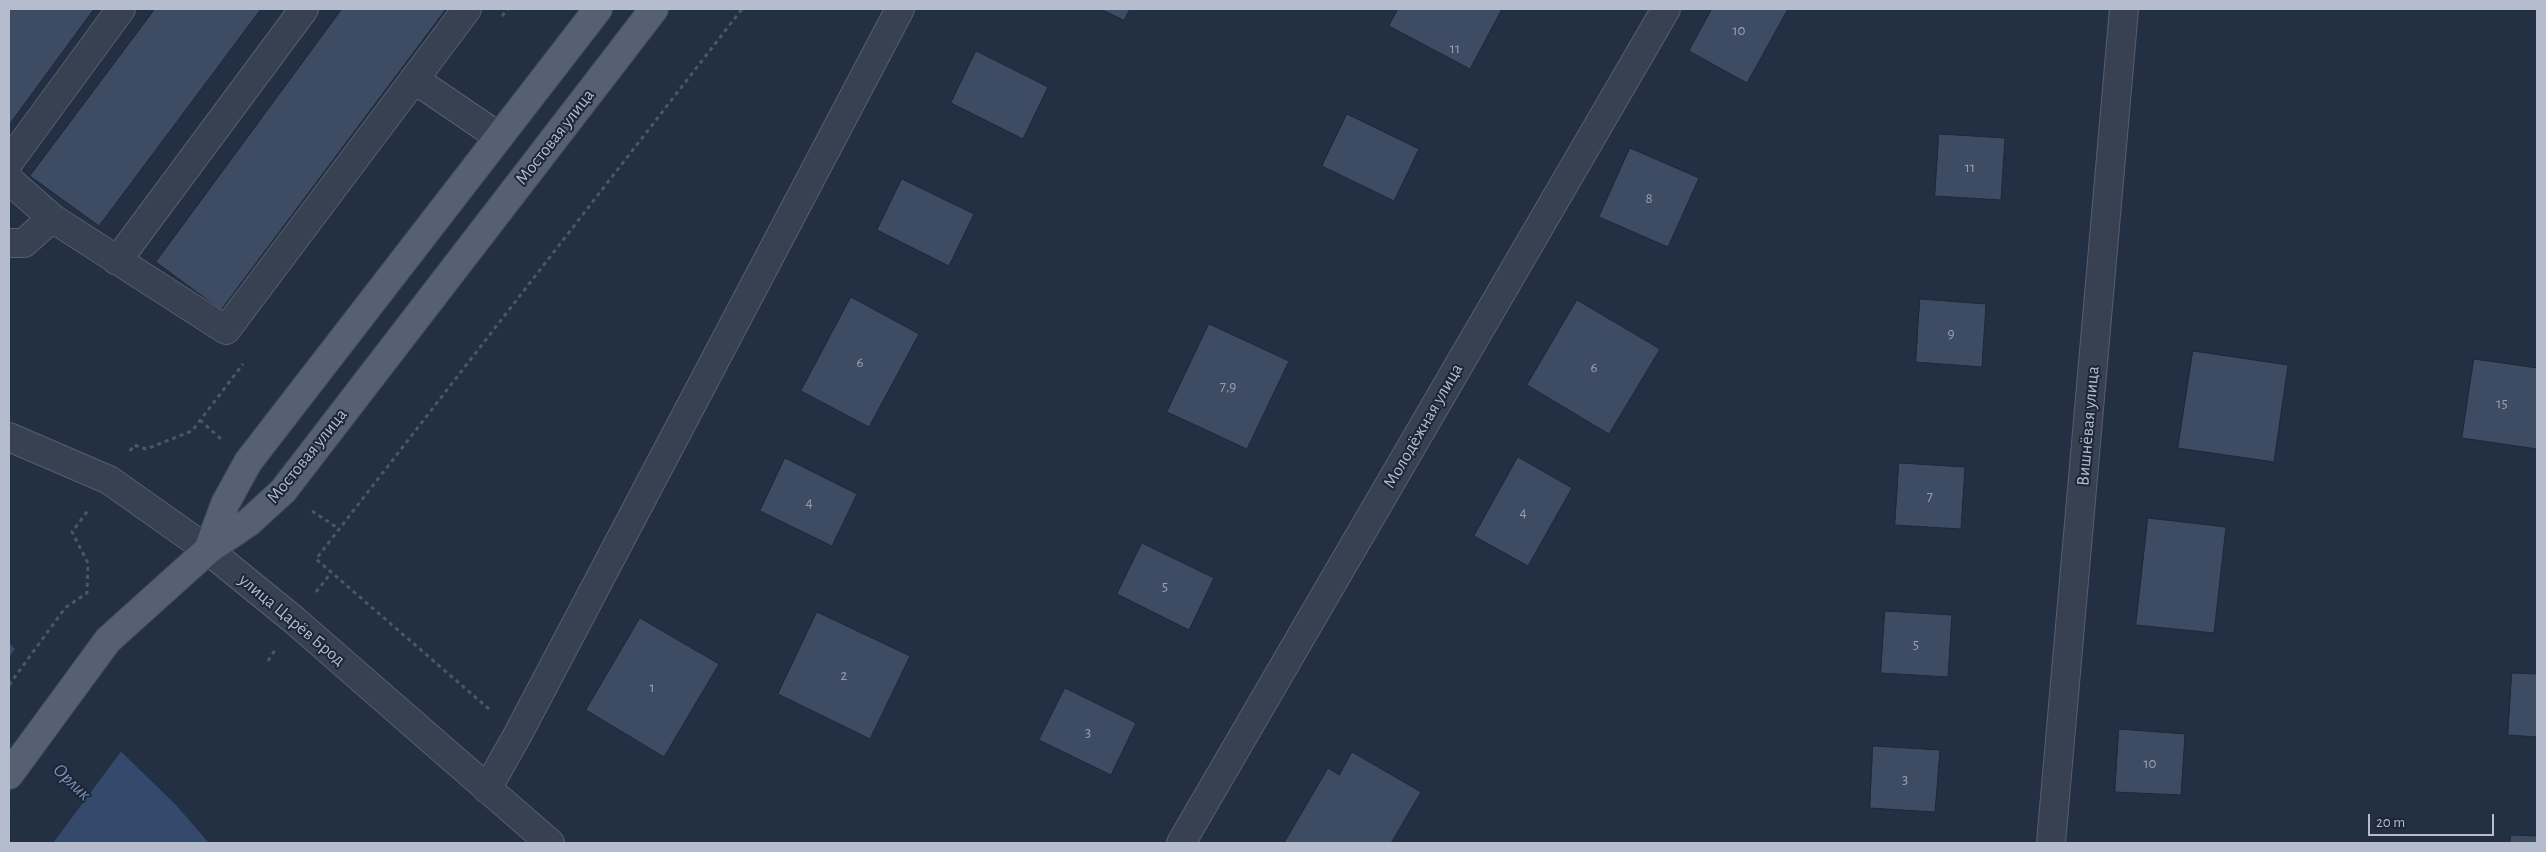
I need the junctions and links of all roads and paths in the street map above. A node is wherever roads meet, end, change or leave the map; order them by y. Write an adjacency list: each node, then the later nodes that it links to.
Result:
1 (121, 9): 12 (street)
2 (304, 9): 16 (street)
3 (467, 9): 10 (street)
4 (598, 9): 11 (main road)
5 (654, 9): 18 (main road, Мостовая улица)
6 (742, 9): 21 (path)
7 (900, 9): 21 (street)
8 (1666, 9): 25 (street, Молодёжная улица)
9 (2124, 9): 26 (street, Вишнёвая улица)
10 (414, 79): 11 (street); 16 (street)
11 (499, 137): 18 (main road)
12 (9, 162)
13 (9, 180): 14 (street)
14 (52, 218): 15 (street); 16 (street)
15 (9, 243)
16 (117, 261)
17 (9, 437): 18 (street, улица Царёв Брод)
18 (208, 550): 22 (main road, Мостовая улица); 23 (street, улица Царёв Брод)
19 (65, 608): 20 (path)
20 (9, 685)
21 (518, 734): 23 (street)
22 (9, 775)
23 (487, 789): 24 (street, улица Царёв Брод)
24 (550, 843)
25 (1181, 843)
26 (2051, 843)

